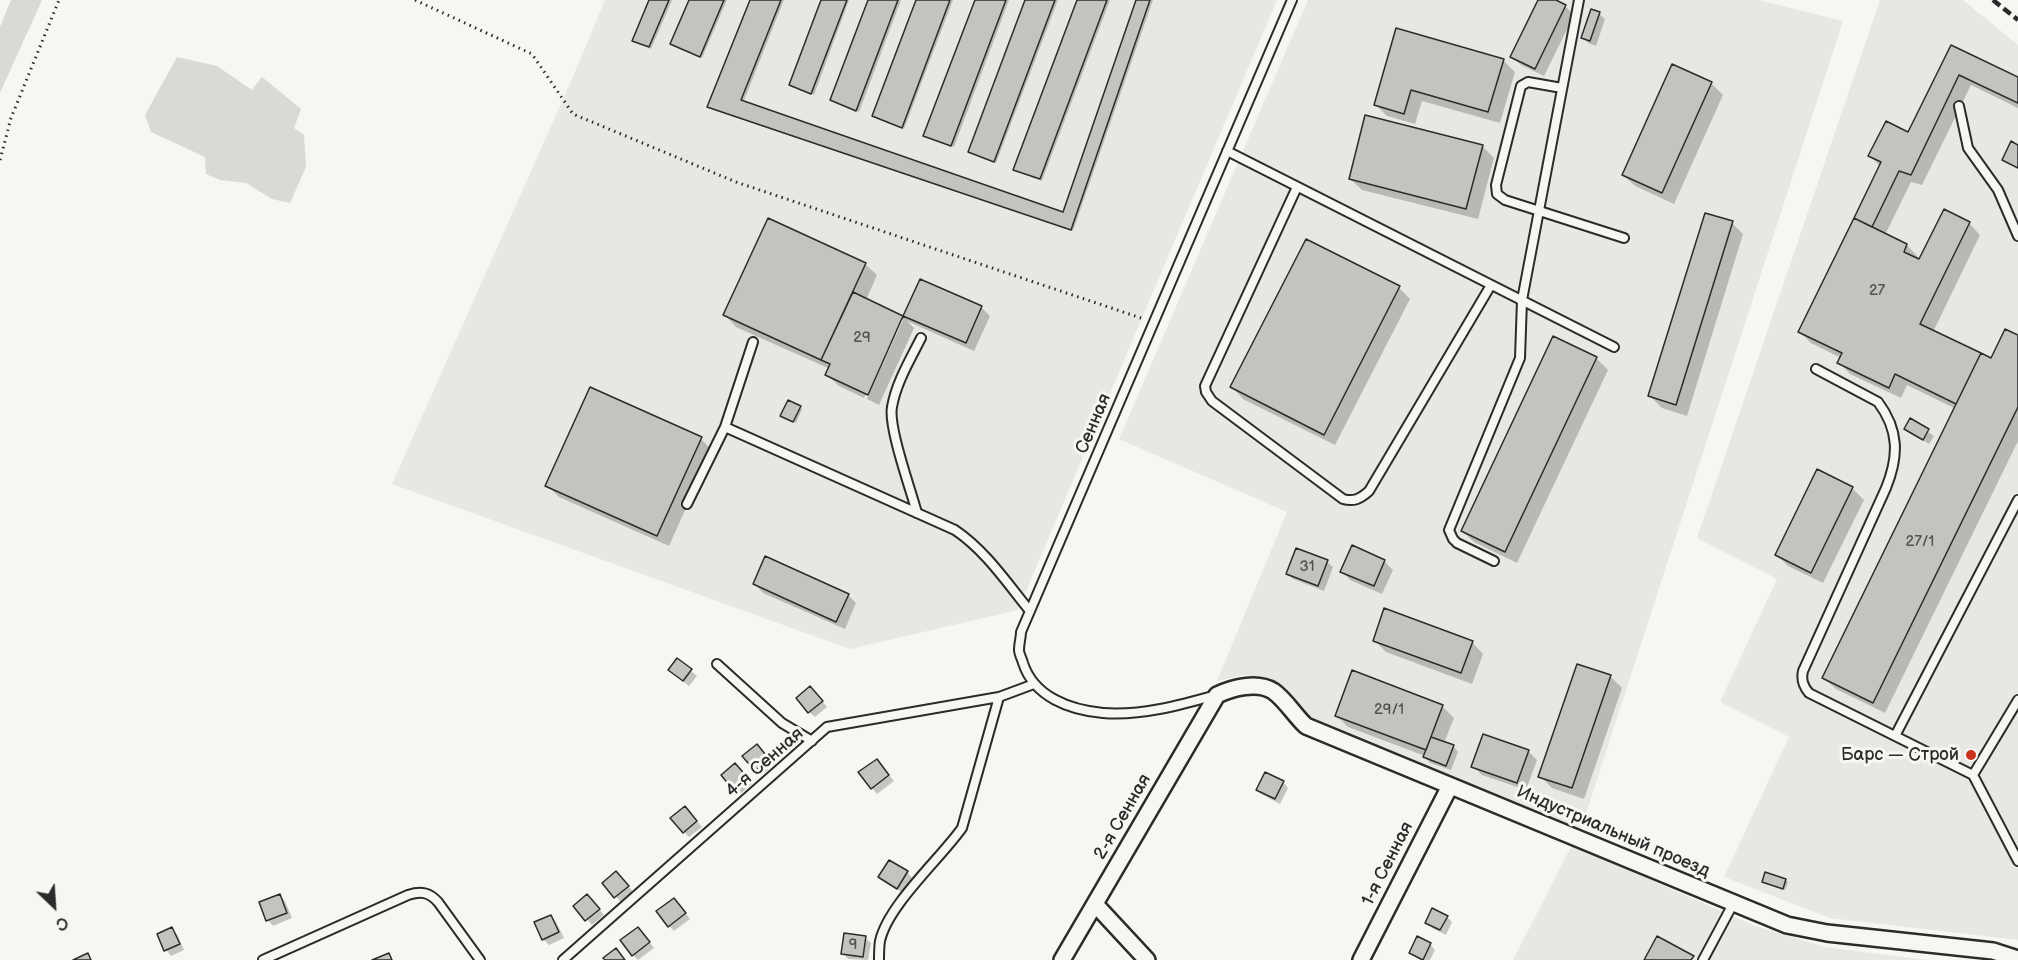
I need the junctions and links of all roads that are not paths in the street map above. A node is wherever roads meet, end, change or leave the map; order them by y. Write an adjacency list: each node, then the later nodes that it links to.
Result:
1 (1291, 0): 5 (lane, Сенная)
2 (1580, 0): 3 (lane)
3 (1563, 88): 7 (lane); 7 (lane)
4 (1959, 106): 8 (lane)
5 (1227, 151): 6 (lane); 21 (lane, Сенная)
6 (1297, 187): 10 (lane); 10 (lane)
7 (1539, 211): 9 (lane); 11 (lane)
8 (2018, 236)
9 (1624, 238)
10 (1491, 285): 11 (lane)
11 (1522, 300): 14 (lane); 20 (lane)
12 (921, 338): 19 (lane)
13 (753, 342): 16 (lane)
14 (1614, 347)
15 (1816, 369): 27 (lane)
16 (725, 427): 18 (lane); 19 (lane)
17 (2018, 500): 27 (lane)
18 (687, 504)
19 (917, 513): 21 (lane)
20 (1494, 561)
21 (1030, 611): 23 (lane, Сенная)
22 (717, 664): 28 (lane)
23 (1034, 684): 24 (lane, Сенная); 25 (lane, 4-я Сенная)
24 (1217, 694): 30 (street, Индустриальный проезд); 32 (street, 2-я Сенная)
25 (999, 697): 28 (lane, 4-я Сенная); 39 (lane)
26 (2018, 700): 29 (lane)
27 (1895, 736): 29 (lane)
28 (812, 741): 38 (lane, 4-я Сенная)
29 (1973, 775): 31 (lane)
30 (1450, 786): 33 (street, Индустриальный проезд); 42 (street, 1-я Сенная)
31 (2018, 861)
32 (1095, 904): 40 (street, 2-я Сенная); 41 (street)
33 (1733, 904): 34 (street, Индустриальный проезд); 43 (lane)
34 (1988, 956): 35 (street, Индустриальный проезд)
35 (2018, 959)
36 (263, 960): 37 (lane)
37 (480, 960)
38 (563, 960)
39 (879, 960)
40 (1062, 960)
41 (1147, 960)
42 (1361, 960)
43 (1703, 960)

